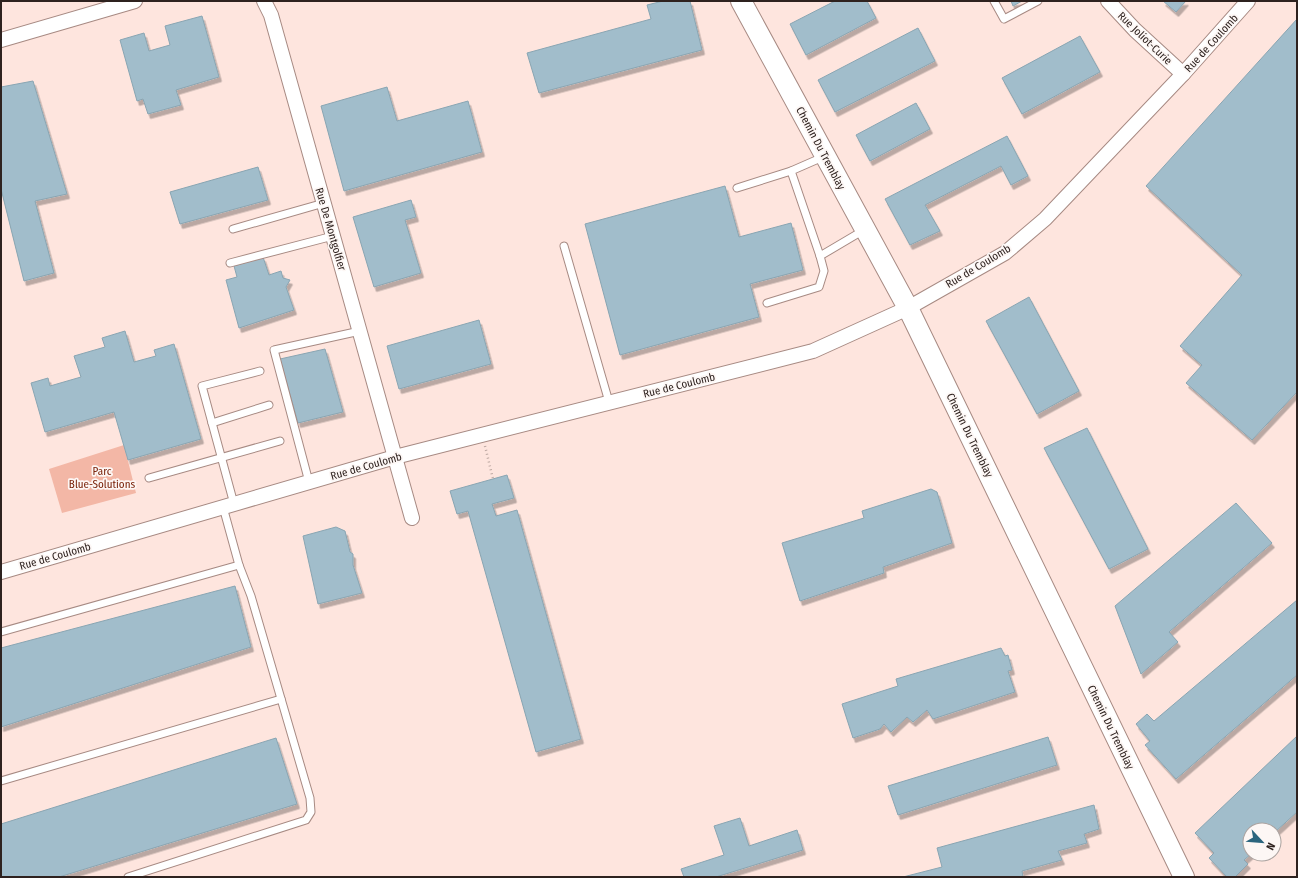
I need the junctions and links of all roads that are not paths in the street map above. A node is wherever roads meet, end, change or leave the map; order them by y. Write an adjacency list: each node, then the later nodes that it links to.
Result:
1 (135, 1): 8 (street)
2 (264, 1): 13 (street, Rue De Montgolfier)
3 (741, 1): 10 (street, Chemin Du Tremblay)
4 (994, 1): 5 (lane)
5 (1038, 1)
6 (1108, 1): 9 (street, Rue Joliot-Curie)
7 (1248, 1): 9 (street, Rue de Coulomb)
8 (1, 40)
9 (1183, 74): 21 (street, Rue de Coulomb)
10 (825, 156): 11 (lane); 15 (street, Chemin Du Tremblay)
11 (791, 171): 12 (lane); 18 (lane)
12 (737, 188)
13 (324, 203): 14 (lane); 16 (street, Rue De Montgolfier)
14 (233, 229)
15 (865, 229): 18 (lane); 21 (street, Chemin Du Tremblay)
16 (333, 236): 19 (lane); 22 (street, Rue De Montgolfier)
17 (564, 246): 24 (lane)
18 (820, 256): 20 (lane)
19 (230, 263)
20 (767, 303)
21 (908, 308): 24 (street, Rue de Coulomb); 40 (street, Chemin Du Tremblay)
22 (360, 330): 28 (street, Rue De Montgolfier); 31 (lane)
23 (260, 371): 26 (lane)
24 (609, 402): 28 (street, Rue de Coulomb)
25 (269, 405): 26 (lane)
26 (212, 423): 29 (lane)
27 (280, 441): 29 (lane)
28 (395, 457): 31 (street, Rue de Coulomb); 33 (street, Rue De Montgolfier)
29 (222, 459): 30 (lane); 32 (lane)
30 (149, 478)
31 (309, 482): 32 (street, Rue de Coulomb)
32 (228, 505): 34 (lane); 35 (street, Rue de Coulomb)
33 (412, 518)
34 (238, 565): 36 (lane); 37 (lane)
35 (1, 572)
36 (1, 632)
37 (281, 699): 38 (lane); 39 (lane)
38 (1, 781)
39 (128, 877)
40 (1184, 877)

